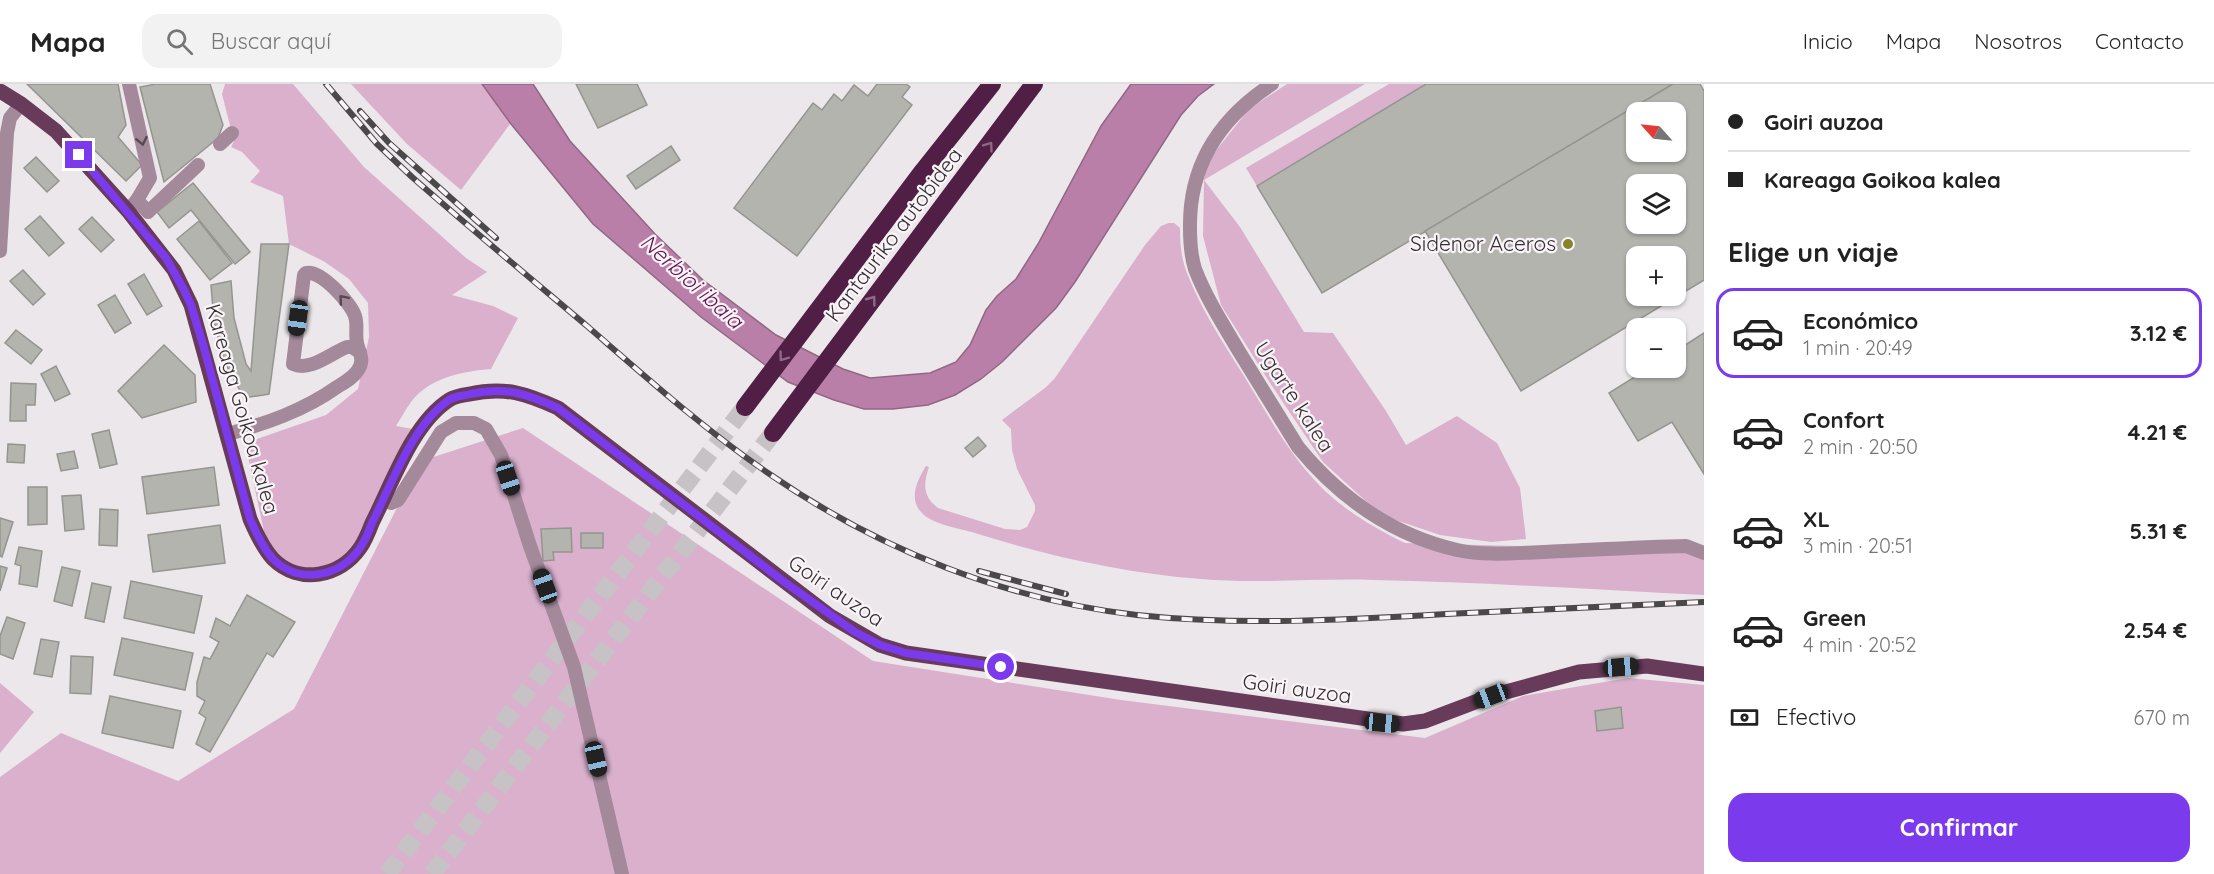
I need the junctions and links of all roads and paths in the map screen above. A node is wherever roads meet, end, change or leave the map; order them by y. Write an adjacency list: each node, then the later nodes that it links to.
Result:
1 (129, 84): 10 (street, one-way to 10)
2 (992, 84): 13 (highway, Kantauriko autobidea, one-way to 13)
3 (1034, 84): 14 (highway, Kantauriko autobidea, one-way to 3)
4 (1272, 84): 17 (street, Ugarte kalea)
5 (0, 91): 6 (main road, Kareaga Goikoa kalea)
6 (21, 104): 10 (main road, Kareaga Goikoa kalea); 11 (street)
7 (232, 133): 8 (street)
8 (220, 144)
9 (198, 165): 10 (street)
10 (133, 206): 15 (main road, Kareaga Goikoa kalea)
11 (0, 250)
12 (360, 352): 12 (street, one-way to 12); 15 (street)
13 (745, 407)
14 (773, 433)
15 (228, 434): 18 (main road, Kareaga Goikoa kalea)
16 (384, 499): 18 (main road, Goiri auzoa); 19 (main road, Goiri auzoa); 20 (street)
17 (1704, 553)
18 (302, 575)
19 (1704, 674)
20 (622, 874)

